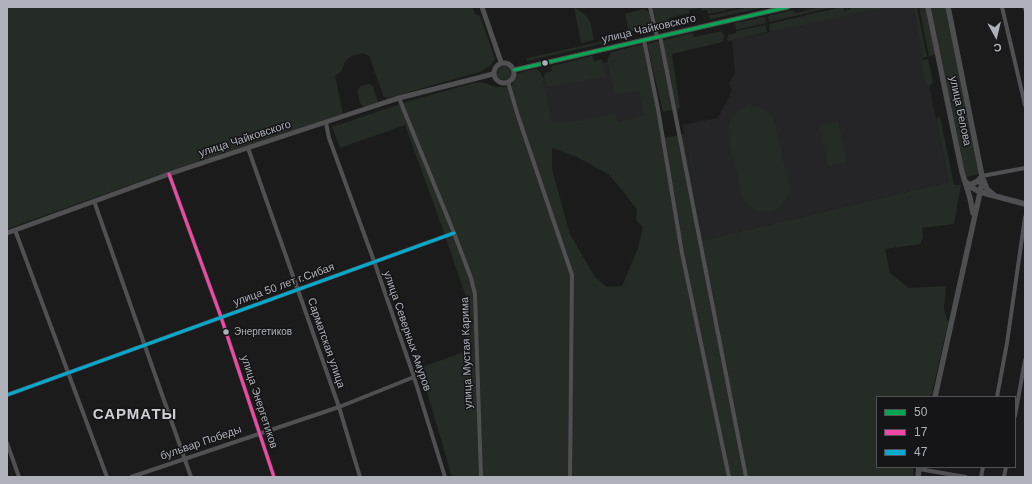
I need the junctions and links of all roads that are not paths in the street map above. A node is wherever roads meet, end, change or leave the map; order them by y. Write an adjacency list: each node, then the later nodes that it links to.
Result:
1 (482, 7): 10 (street)
2 (650, 7): 8 (street)
3 (788, 7): 7 (street, улица Чайковского)
4 (928, 7): 21 (main road, улица Белова)
5 (948, 7): 20 (main road, улица Белова)
6 (1002, 7): 15 (street)
7 (781, 8): 8 (street, улица Чайковского)
8 (659, 37): 9 (street, улица Чайковского); 57 (street)
9 (644, 40): 11 (street, улица Чайковского); 56 (street)
10 (501, 62): 11 (street); 12 (street)
11 (514, 70): 13 (street)
12 (493, 74): 13 (street); 14 (street, улица Чайковского)
13 (508, 82): 55 (street)
14 (399, 98): 16 (street, улица Чайковского); 29 (street, улица Мустая Карима)
15 (1025, 105)
16 (326, 123): 17 (street, улица Чайковского); 31 (street, улица Северных Амуров)
17 (248, 148): 19 (street, улица Чайковского); 32 (street, Сарматская улица)
18 (1025, 168): 20 (street)
19 (169, 174): 24 (street, улица Чайковского); 33 (street, улица Энергетиков)
20 (982, 176): 21 (main road); 22 (main road, улица Белова); 23 (main road)
21 (966, 182): 22 (main road); 27 (main road, улица Белова)
22 (980, 192): 23 (main road); 27 (main road, улица Белова)
23 (997, 198): 25 (main road)
24 (94, 201): 28 (street, улица Чайковского); 34 (street)
25 (1025, 204)
26 (1025, 217): 40 (street)
27 (973, 218): 39 (main road, улица Белова)
28 (15, 230): 30 (street, улица Чайковского); 36 (street)
29 (454, 232): 31 (street, улица 50 лет г.Сибая); 54 (street, улица Мустая Карима)
30 (7, 233)
31 (374, 262): 32 (street, улица 50 лет г.Сибая); 37 (street, улица Северных Амуров)
32 (297, 290): 33 (street, улица 50 лет г.Сибая); 41 (street, Сарматская улица)
33 (222, 317): 34 (street, улица 50 лет г.Сибая); 43 (street, улица Энергетиков)
34 (144, 345): 36 (street, улица 50 лет г.Сибая); 45 (street)
35 (1025, 360): 42 (street)
36 (68, 373): 38 (street, улица 50 лет г.Сибая); 48 (street)
37 (414, 378): 41 (street, бульвар Победы); 53 (street, улица Северных Амуров)
38 (7, 395)
39 (935, 396)
40 (997, 396)
41 (339, 407): 43 (street, бульвар Победы); 52 (street, Сарматская улица)
42 (1016, 410)
43 (260, 432): 45 (street, бульвар Победы); 51 (street, улица Энергетиков)
44 (7, 443): 47 (street)
45 (185, 459): 49 (street, бульвар Победы); 50 (street)
46 (919, 468): 58 (main road); 59 (street)
47 (19, 477)
48 (107, 477)
49 (131, 477)
50 (191, 477)
51 (274, 477)
52 (360, 477)
53 (445, 477)
54 (481, 477)
55 (570, 477)
56 (729, 477)
57 (746, 477)
58 (918, 477)
59 (966, 477)

